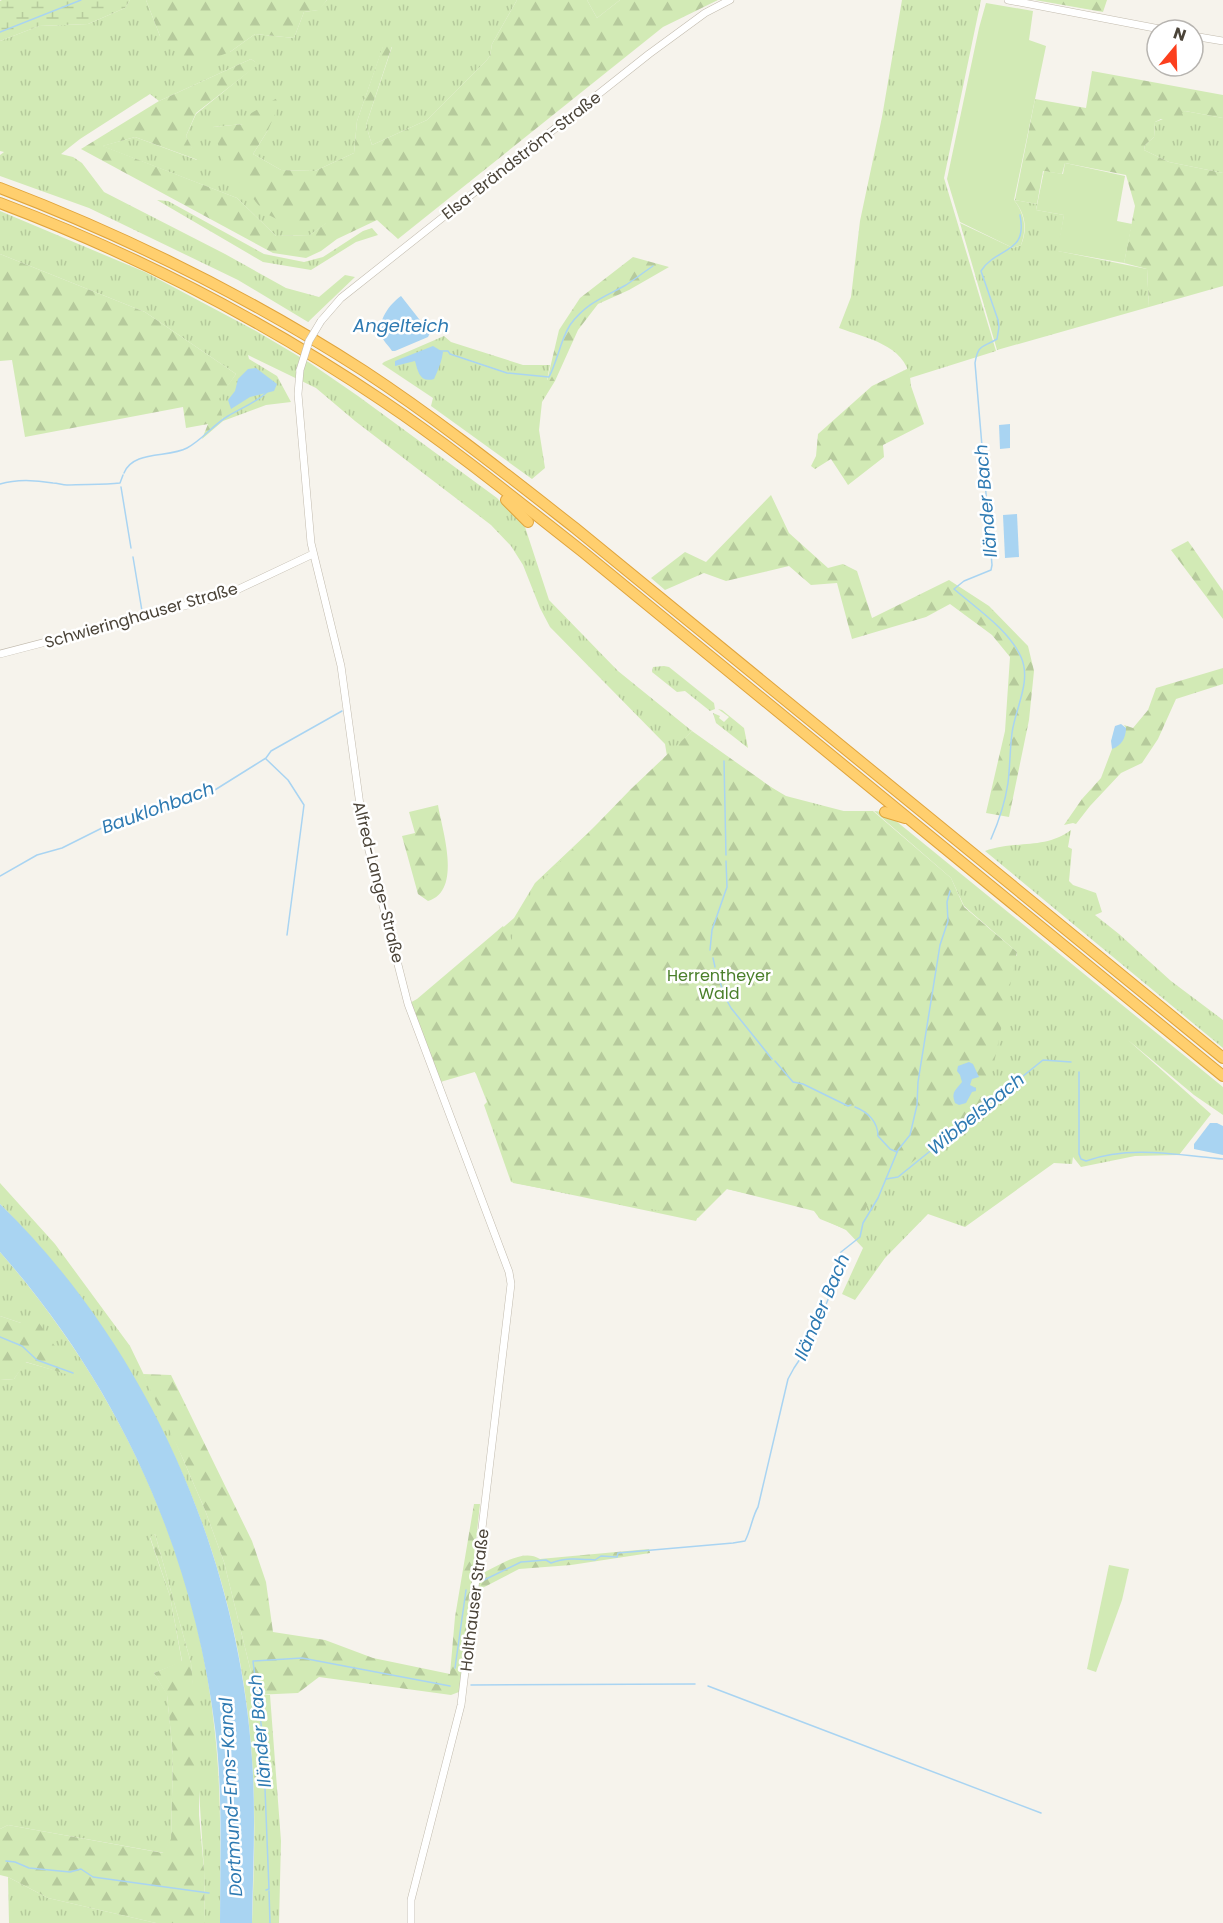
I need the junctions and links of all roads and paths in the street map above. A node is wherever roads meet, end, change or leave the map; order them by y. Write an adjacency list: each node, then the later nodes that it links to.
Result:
1 (730, 0): 8 (street, Elsa-Brändström-Straße, bridge)
2 (1008, 0): 3 (street)
3 (1145, 26)
4 (1205, 38): 5 (street)
5 (1223, 41)
6 (0, 188): 15 (highway)
7 (0, 203): 9 (highway)
8 (300, 370): 11 (street, Alfred-Lange-Straße)
9 (492, 480): 10 (highway); 14 (highway)
10 (528, 522)
11 (313, 554): 12 (street, Schwieringhauser Straße); 17 (street, Alfred-Lange-Straße)
12 (0, 654)
13 (885, 812): 14 (highway)
14 (909, 819): 16 (highway)
15 (1223, 1058)
16 (1223, 1076)
17 (508, 1272): 18 (street, Holthauser Straße)
18 (411, 1923)

